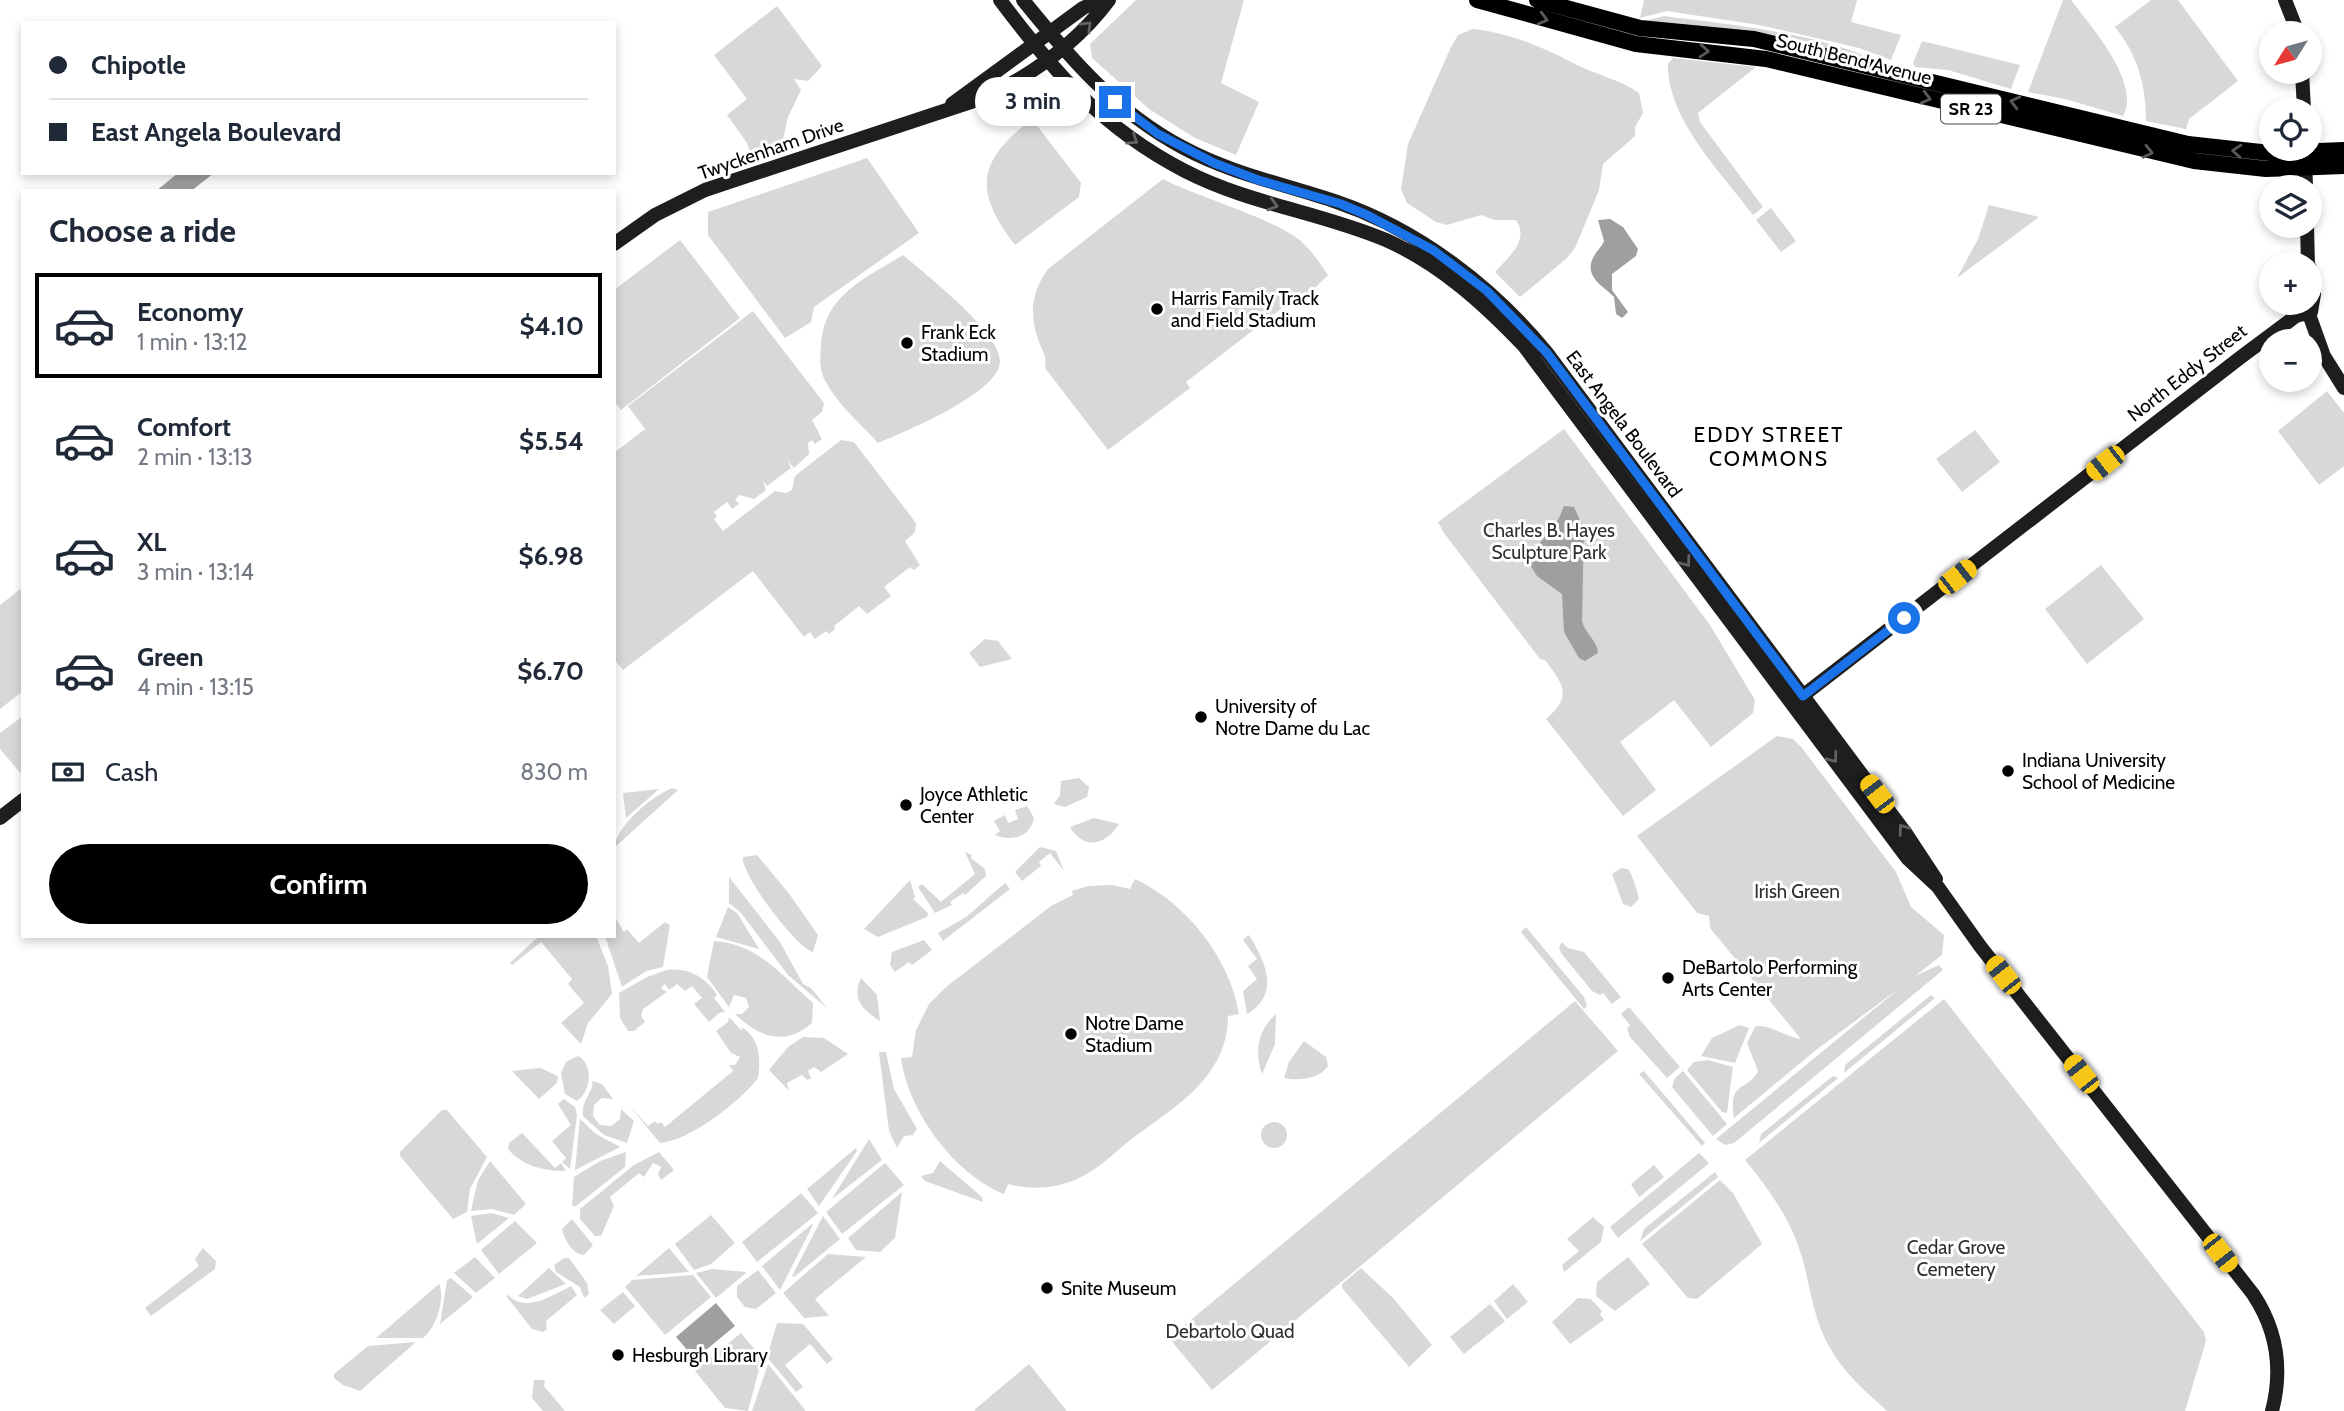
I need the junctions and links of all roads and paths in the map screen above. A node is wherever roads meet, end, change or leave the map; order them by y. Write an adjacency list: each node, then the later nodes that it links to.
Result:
1 (1000, 0): 10 (main road, East Angela Boulevard)
2 (1023, 0): 9 (main road, East Angela Boulevard)
3 (1100, 0): 9 (main road, Twyckenham Drive)
4 (1108, 0): 11 (main road, Twyckenham Drive, one-way to 4)
5 (1477, 0): 19 (main road, South Bend Avenue / SR 23, one-way to 19)
6 (1537, 0): 16 (main road, South Bend Avenue / SR 23, one-way to 6)
7 (2285, 0): 8 (main road)
8 (2293, 21)
9 (1050, 33): 10 (main road, Twyckenham Drive); 11 (main road, East Angela Boulevard)
10 (1034, 45): 12 (main road, East Angela Boulevard); 13 (main road, Twyckenham Drive)
11 (1063, 49): 12 (main road, Twyckenham Drive); 25 (main road, East Angela Boulevard)
12 (1047, 61): 13 (main road, Twyckenham Drive); 25 (main road, East Angela Boulevard, one-way to 25)
13 (949, 107): 21 (main road, Twyckenham Drive)
14 (2322, 150): 15 (main road, SR 23)
15 (2344, 150)
16 (2259, 152)
17 (2305, 161): 19 (main road)
18 (2344, 166): 19 (main road, SR 23)
19 (2305, 169): 20 (main road)
20 (2305, 175)
21 (616, 243)
22 (2297, 315): 25 (main road, North Eddy Street)
23 (2310, 315): 24 (main road)
24 (2344, 388)
25 (1797, 700): 28 (main road, East Angela Boulevard)
26 (21, 802): 27 (main road)
27 (0, 818)
28 (2272, 1411)

